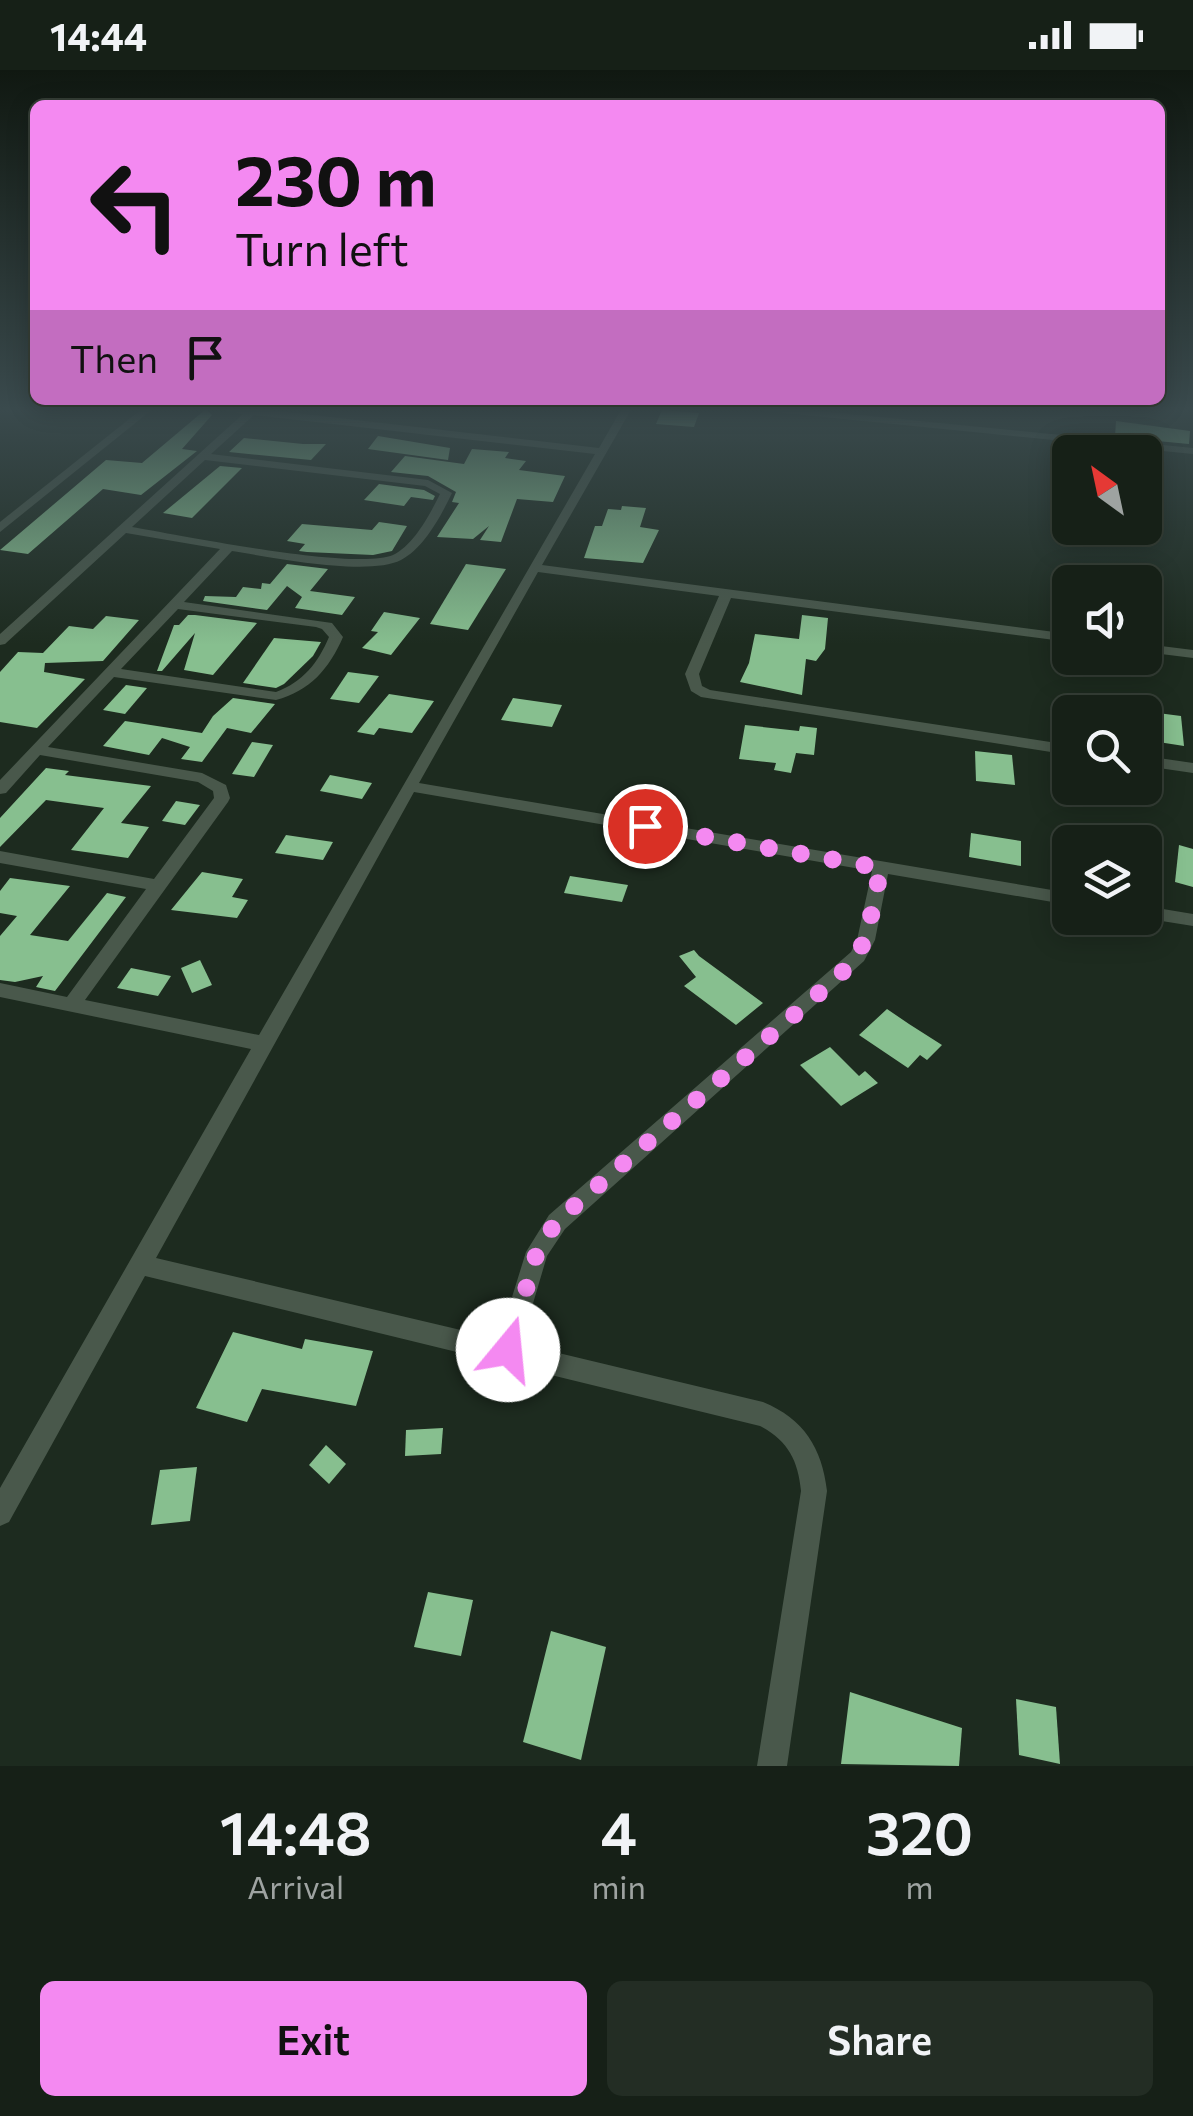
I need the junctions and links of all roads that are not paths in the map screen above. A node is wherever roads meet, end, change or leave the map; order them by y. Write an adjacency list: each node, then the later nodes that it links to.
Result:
1 (51, 487): 5 (street)
2 (171, 487): 6 (street)
3 (435, 487): 7 (street)
4 (580, 487): 8 (street)
5 (0, 528)
6 (124, 529): 7 (street); 12 (street)
7 (230, 546): 10 (street)
8 (534, 568): 9 (street); 20 (street)
9 (726, 595): 11 (street); 16 (street)
10 (177, 605): 15 (street); 15 (street)
11 (1052, 636)
12 (0, 642)
13 (1162, 650): 14 (street)
14 (1193, 654)
15 (111, 672): 17 (street)
16 (1052, 747)
17 (37, 750): 21 (street); 24 (street)
18 (1162, 763): 19 (street)
19 (1193, 768)
20 (409, 786): 23 (street); 30 (street)
21 (0, 789)
22 (0, 857): 24 (street)
23 (881, 868): 25 (street); 32 (street)
24 (157, 886): 29 (street)
25 (1052, 896)
26 (1162, 915): 27 (street)
27 (1193, 920)
28 (0, 990): 29 (street)
29 (71, 1005): 30 (street)
30 (266, 1044): 31 (street)
31 (142, 1265): 32 (street); 33 (street)
32 (508, 1350): 34 (street)
33 (0, 1513)
34 (772, 1766)

